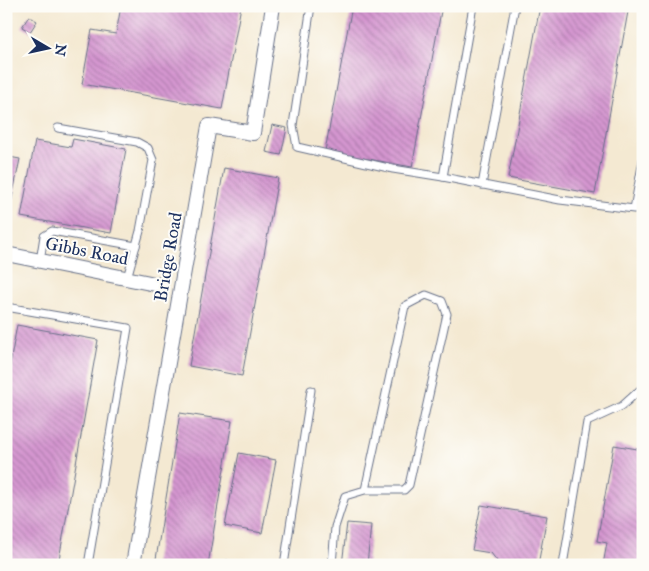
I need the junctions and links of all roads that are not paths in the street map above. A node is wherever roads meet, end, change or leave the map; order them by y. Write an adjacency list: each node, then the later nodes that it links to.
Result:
1 (273, 6): 19 (street, Bridge Road)
2 (311, 6): 7 (lane)
3 (473, 6): 7 (lane)
4 (515, 6): 8 (lane)
5 (58, 128): 9 (lane)
6 (643, 160): 8 (lane)
7 (443, 177): 8 (lane)
8 (482, 185)
9 (136, 246): 11 (lane); 12 (lane)
10 (6, 254): 11 (street, Gibbs Road)
11 (40, 261): 12 (street, Gibbs Road)
12 (127, 278): 13 (street, Gibbs Road)
13 (160, 285)
14 (6, 307): 18 (lane)
15 (643, 387): 22 (lane)
16 (311, 390): 20 (lane)
17 (365, 490): 17 (lane); 21 (lane)
18 (88, 565)
19 (133, 565)
20 (284, 565)
21 (332, 565)
22 (564, 565)

